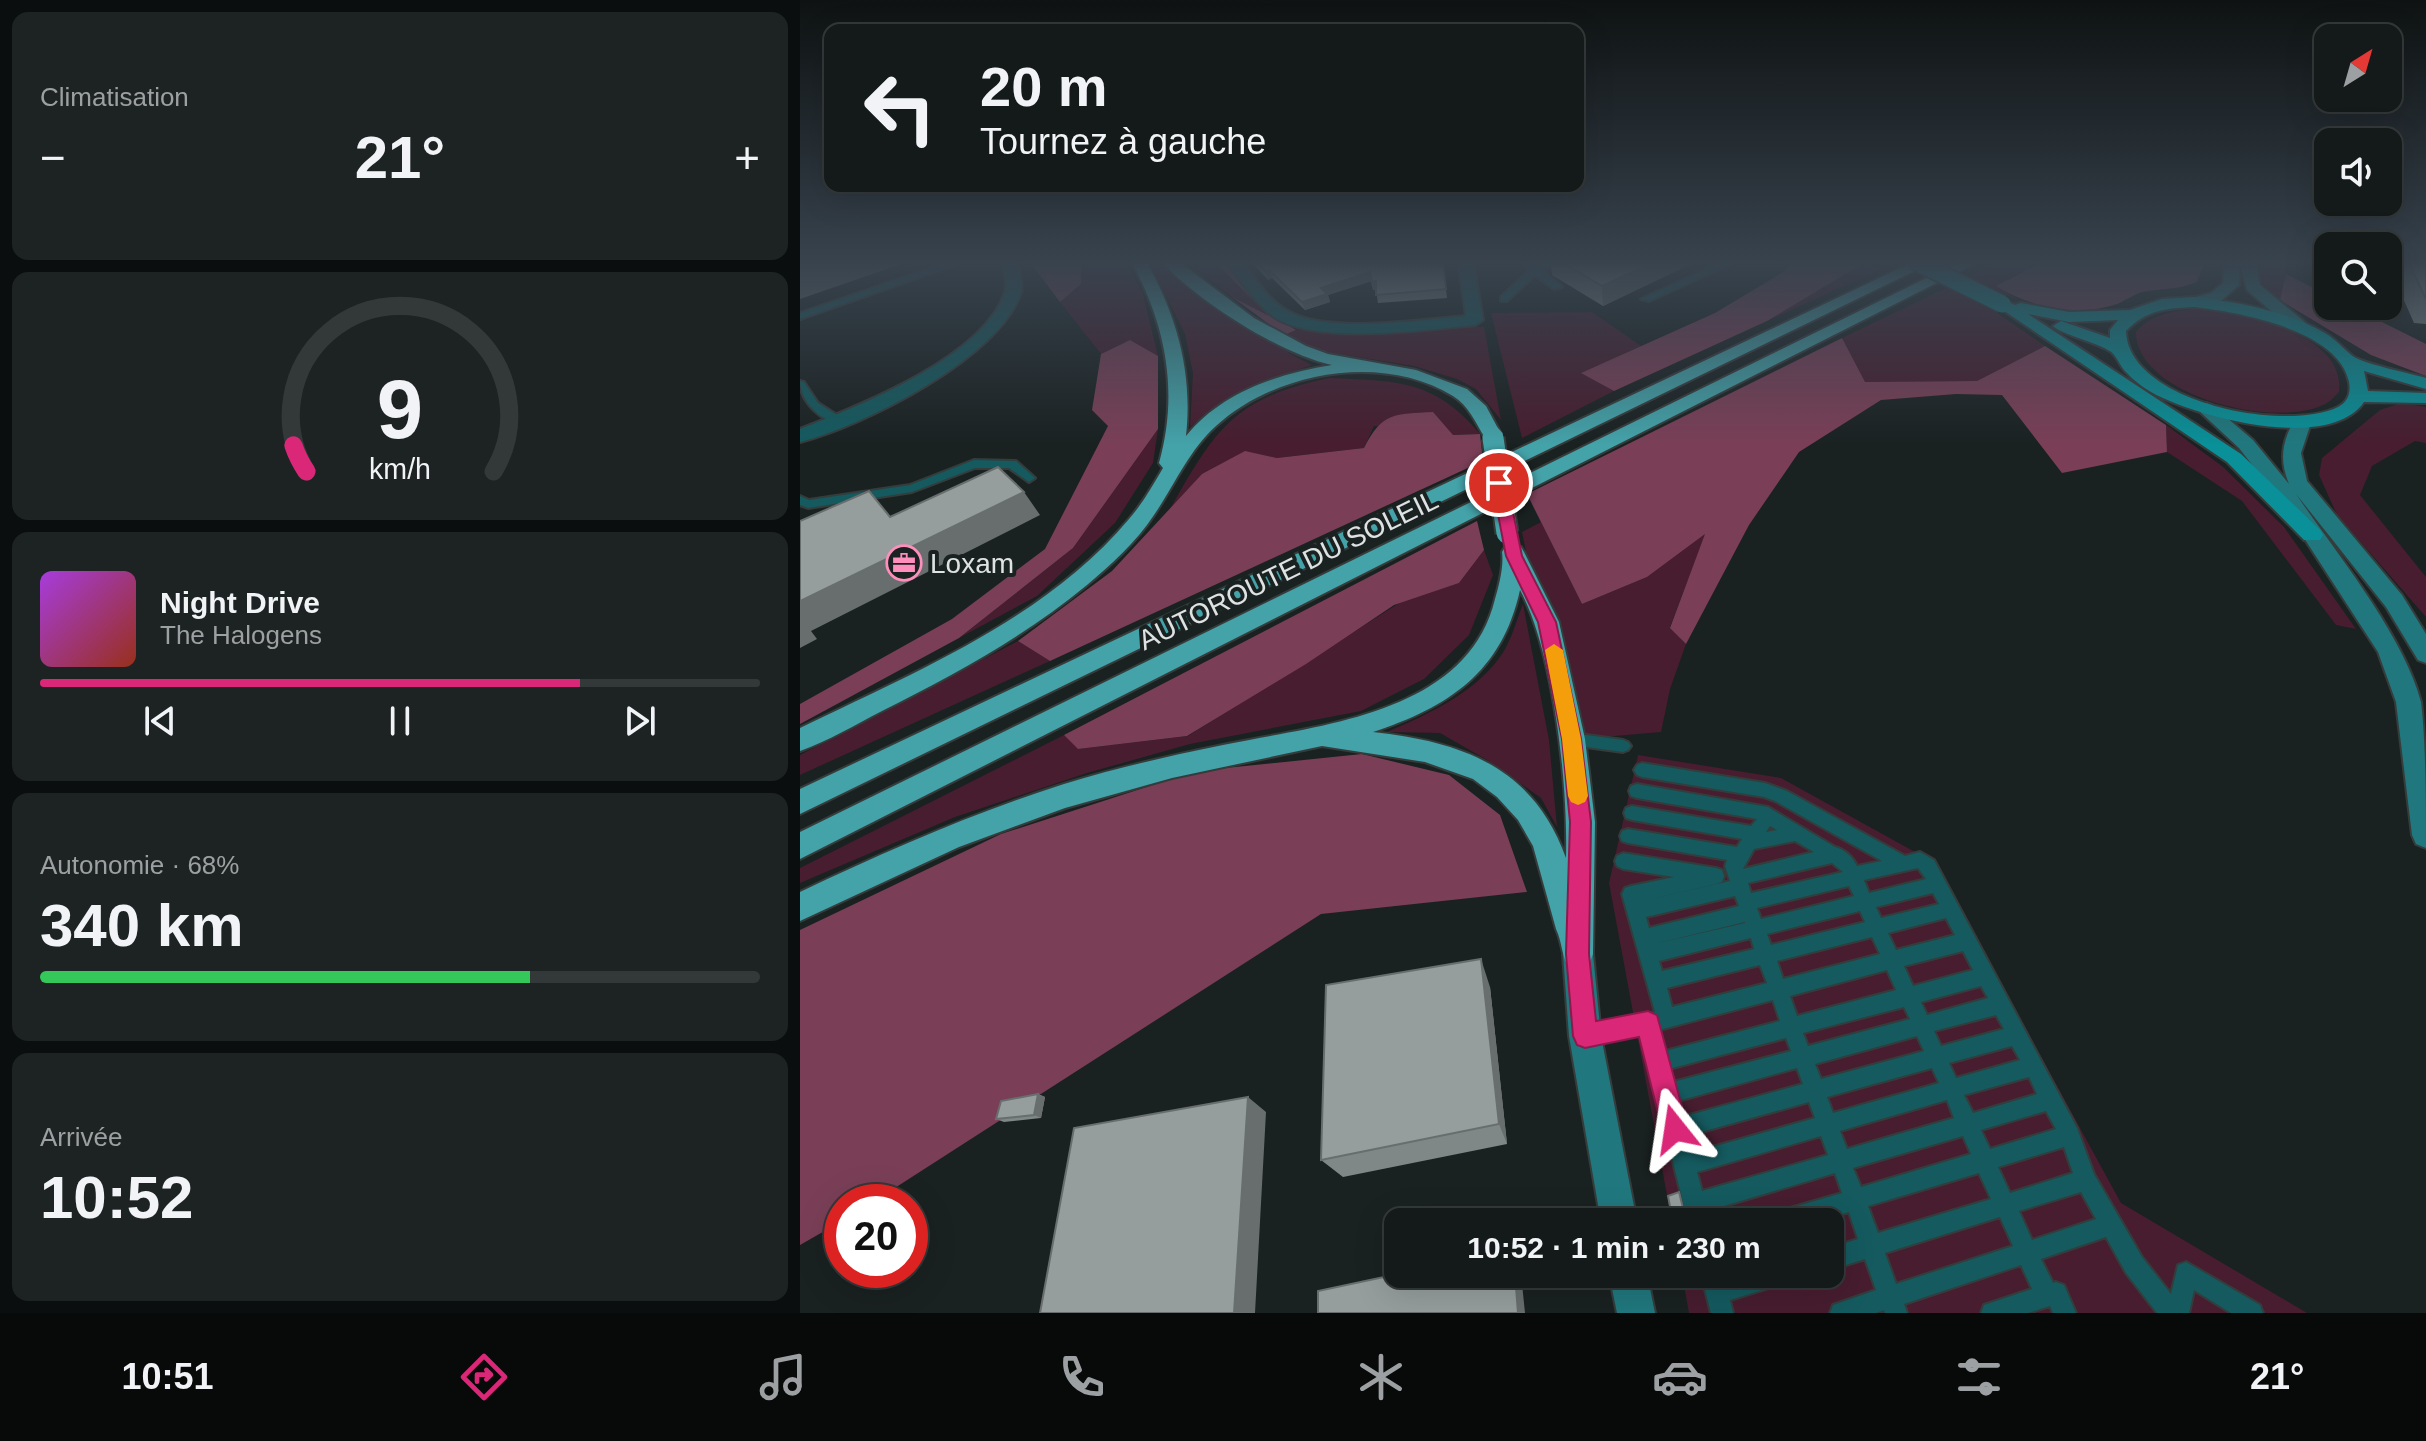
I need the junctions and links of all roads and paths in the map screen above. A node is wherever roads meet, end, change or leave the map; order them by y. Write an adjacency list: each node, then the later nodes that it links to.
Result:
1 (992, 322): 22 (street)
2 (1167, 322): 26 (highway)
3 (1255, 322): 16 (highway)
4 (1298, 322): 5 (street)
5 (1427, 322)
6 (1800, 322): 38 (highway, AUTOROUTE DU SOLEIL)
7 (1850, 322): 44 (highway, AUTOROUTE DU SOLEIL)
8 (2030, 322): 28 (main road)
9 (2047, 322): 14 (main road)
10 (2124, 322): 14 (main road)
11 (2286, 322): 13 (main road)
12 (2294, 322): 13 (main road)
13 (2300, 327): 15 (main road)
14 (2119, 348): 21 (main road)
15 (2347, 360): 18 (main road); 19 (main road)
16 (1354, 367): 26 (highway); 29 (highway, bridge)
17 (800, 384): 22 (lane)
18 (2426, 384)
19 (2359, 396): 20 (main road); 23 (main road)
20 (2426, 398)
21 (2206, 409): 23 (main road); 28 (main road)
22 (839, 421): 24 (street)
23 (2302, 423): 30 (main road)
24 (800, 436)
25 (1029, 478): 27 (lane)
26 (1158, 492): 33 (highway)
27 (800, 500)
28 (2312, 535): 42 (main road)
29 (1510, 545): 31 (highway); 32 (highway)
30 (2426, 654)
31 (1320, 738): 52 (highway); 58 (highway)
32 (1572, 739): 34 (lane); 58 (highway)
33 (800, 740)
34 (1623, 746)
35 (1642, 770): 37 (lane)
36 (1637, 791): 40 (lane)
37 (1770, 792): 40 (lane); 47 (lane)
38 (800, 802)
39 (1632, 813): 49 (lane)
40 (1768, 815): 41 (lane); 49 (lane)
41 (1797, 833): 45 (lane); 49 (lane)
42 (2426, 835)
43 (1628, 836): 49 (lane)
44 (800, 846)
45 (1836, 854): 48 (lane); 49 (lane)
46 (1623, 861): 49 (lane)
47 (1904, 864): 48 (lane); 50 (lane)
48 (1853, 876): 49 (lane); 51 (lane)
49 (1743, 879): 51 (lane); 54 (lane); 54 (lane); 57 (lane); 59 (lane)
50 (1938, 884): 51 (lane); 53 (lane)
51 (1866, 902): 55 (lane)
52 (800, 907)
53 (1951, 909): 55 (lane); 56 (lane)
54 (1636, 911): 57 (lane)
55 (1878, 927): 59 (lane); 60 (lane)
56 (1967, 941): 60 (lane); 61 (lane)
57 (1646, 946): 62 (lane)
58 (1578, 954): 70 (main road)
59 (1766, 955): 62 (lane); 63 (lane)
60 (1893, 960): 63 (lane); 64 (lane)
61 (1986, 976): 64 (lane); 65 (lane)
62 (1655, 982): 66 (lane)
63 (1778, 990): 66 (lane); 68 (lane)
64 (1909, 996): 67 (lane); 68 (lane)
65 (2001, 1004): 67 (lane); 69 (lane)
66 (1657, 1021): 70 (lane); 73 (lane)
67 (1923, 1026): 71 (lane); 72 (lane)
68 (1792, 1027): 71 (lane); 73 (lane)
69 (2017, 1035): 72 (lane); 74 (lane)
70 (1585, 1036): 89 (main road)
71 (1803, 1057): 76 (lane); 77 (lane)
72 (1937, 1057): 75 (lane); 76 (lane)
73 (1658, 1062): 77 (lane)
74 (2033, 1066): 75 (lane); 78 (lane)
75 (1952, 1089): 79 (lane); 80 (lane)
76 (1815, 1090): 80 (lane); 81 (lane)
77 (1666, 1094): 81 (lane)
78 (2050, 1100): 79 (lane); 82 (lane)
79 (1968, 1124): 83 (lane); 84 (lane)
80 (1827, 1125): 83 (lane); 85 (lane)
81 (1675, 1129): 85 (lane)
82 (2070, 1135): 84 (lane); 86 (lane)
83 (1840, 1161): 87 (lane); 91 (lane)
84 (1985, 1161): 87 (lane); 88 (lane)
85 (1684, 1165): 90 (lane)
86 (2086, 1180): 88 (lane); 93 (lane)
87 (1854, 1199): 92 (lane); 94 (lane)
88 (2005, 1206): 94 (lane); 95 (lane)
89 (1616, 1208)
90 (1695, 1208)
91 (1710, 1208)
92 (1825, 1208)
93 (2111, 1225): 95 (lane); 104 (lane)
94 (1871, 1246): 96 (lane); 99 (lane)
95 (2027, 1252): 98 (lane); 99 (lane)
96 (1844, 1255)
97 (1631, 1288): 100 (main road)
98 (2047, 1296): 102 (lane); 103 (lane)
99 (1893, 1305): 101 (lane)
100 (1636, 1313)
101 (1841, 1313)
102 (1992, 1313)
103 (2065, 1313)
104 (2171, 1313)
105 (2178, 1313): 106 (lane)
106 (2252, 1313)

